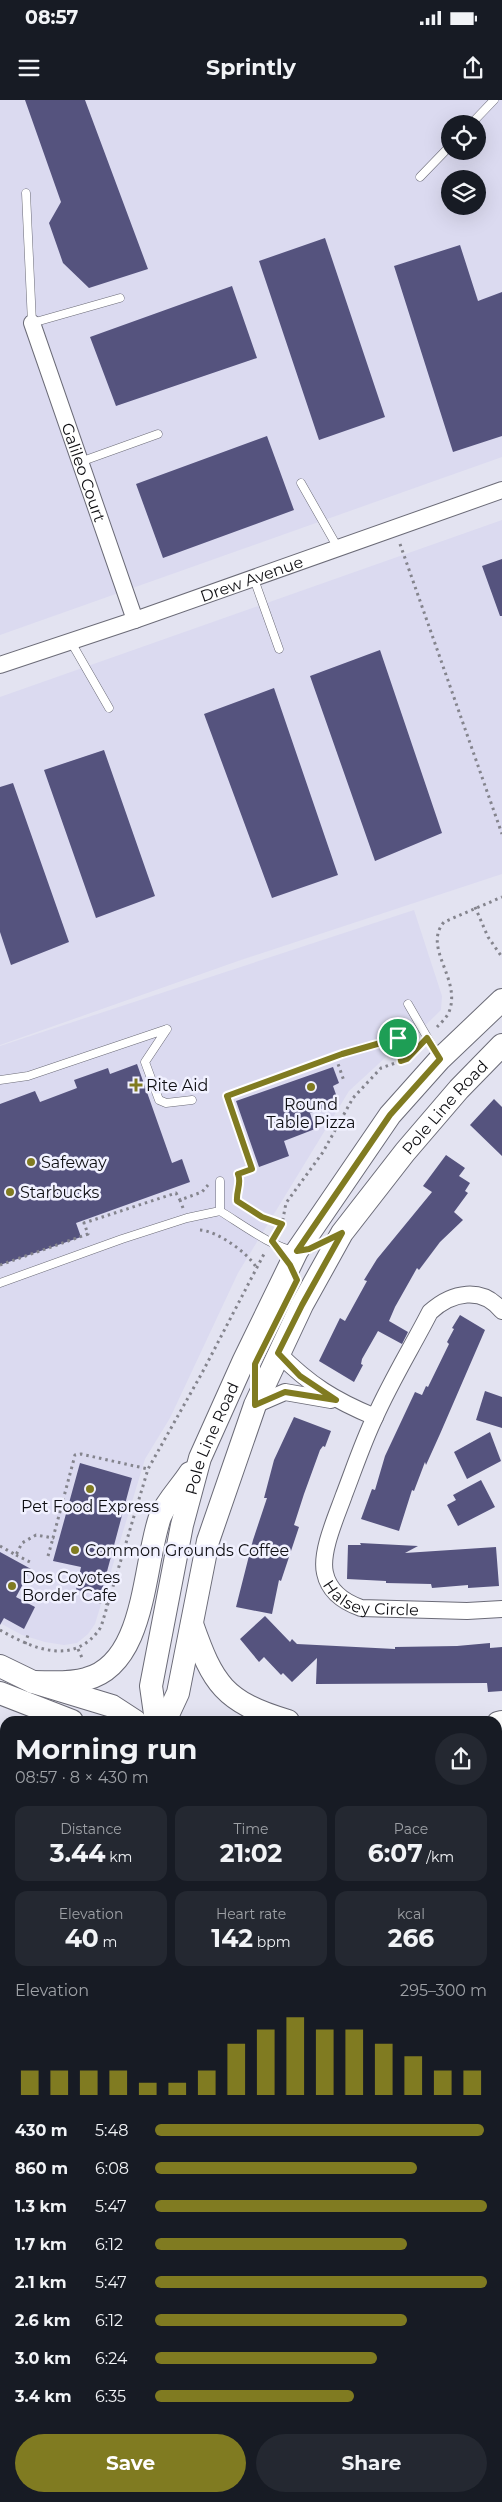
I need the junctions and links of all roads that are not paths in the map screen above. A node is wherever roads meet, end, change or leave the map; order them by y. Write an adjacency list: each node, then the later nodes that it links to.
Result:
1 (494, 100): 2 (lane)
2 (480, 115)
3 (441, 155): 4 (lane)
4 (420, 177)
5 (26, 193): 7 (lane)
6 (120, 298): 7 (lane)
7 (32, 323): 9 (street, Galileo Court)
8 (158, 434): 9 (lane)
9 (80, 462): 14 (street, Galileo Court)
10 (301, 483): 12 (lane)
11 (502, 490): 12 (street, Drew Avenue)
12 (338, 548): 13 (street, Drew Avenue)
13 (254, 579): 14 (street, Drew Avenue); 16 (lane)
14 (134, 620): 15 (street, Drew Avenue)
15 (71, 642): 17 (street, Drew Avenue); 18 (lane)
16 (279, 649)
17 (0, 665)
18 (109, 708)
19 (502, 1000): 22 (main road, Pole Line Road)
20 (408, 1004): 22 (lane)
21 (502, 1045): 27 (main road, Pole Line Road)
22 (440, 1059): 29 (main road, Pole Line Road)
23 (0, 1080): 24 (lane)
24 (192, 1100)
25 (220, 1180): 26 (lane)
26 (220, 1211): 28 (lane); 30 (lane)
27 (342, 1233): 29 (lane); 32 (main road, Pole Line Road)
28 (272, 1241): 29 (lane); 29 (lane)
29 (293, 1258): 34 (lane); 36 (main road, Pole Line Road)
30 (0, 1283)
31 (502, 1311): 35 (street, Halsey Circle)
32 (278, 1353): 33 (street); 34 (main road, Pole Line Road)
33 (336, 1400): 34 (street); 35 (street)
34 (255, 1405): 38 (main road, Pole Line Road)
35 (375, 1417): 37 (street, Halsey Circle)
36 (200, 1458): 40 (main road); 44 (main road, Pole Line Road)
37 (502, 1609)
38 (191, 1623): 45 (main road, Pole Line Road); 46 (main road)
39 (0, 1666): 40 (main road)
40 (33, 1682): 43 (main road)
41 (0, 1693): 42 (main road)
42 (55, 1716)
43 (127, 1716)
44 (155, 1716)
45 (167, 1716)
46 (270, 1716)

